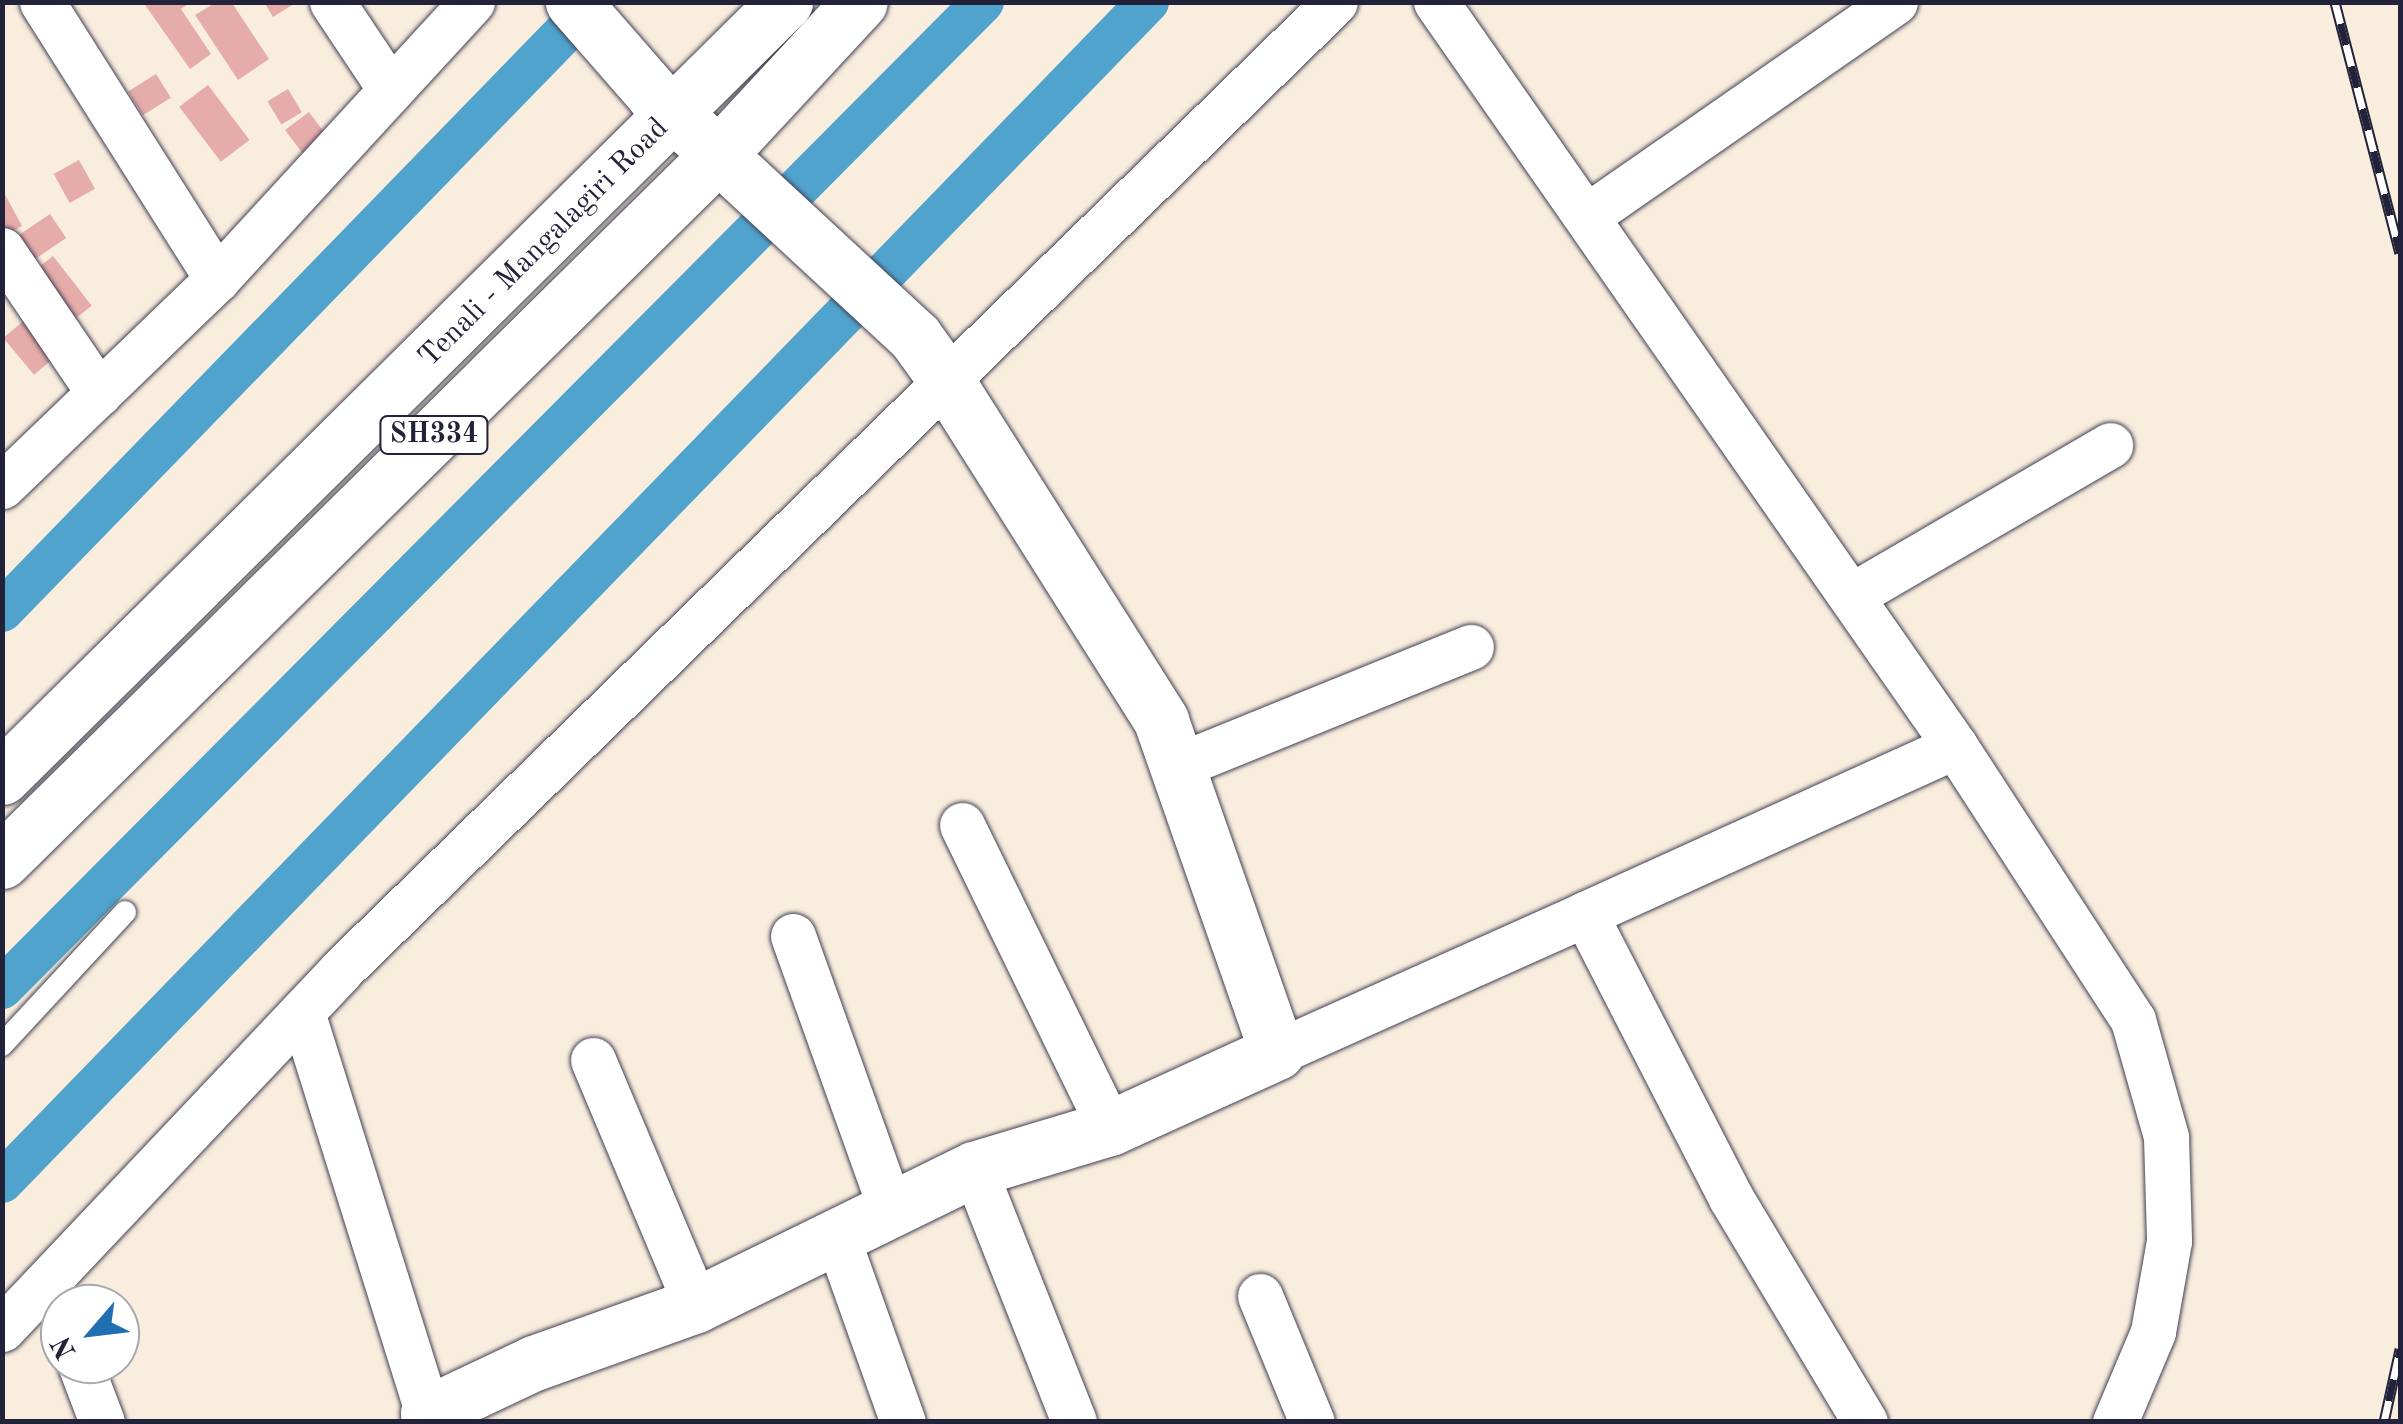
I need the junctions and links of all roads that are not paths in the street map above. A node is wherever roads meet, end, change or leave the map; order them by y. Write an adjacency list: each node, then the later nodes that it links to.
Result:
1 (332, 2): 10 (street)
2 (472, 2): 10 (street)
3 (574, 2): 11 (main road)
4 (785, 2): 11 (main road, Tenali - Mangalagiri Road / SH334)
5 (860, 2): 12 (main road, SH334)
6 (1335, 2): 16 (street)
7 (1436, 2): 13 (street)
8 (1895, 2): 13 (street)
9 (51, 6): 15 (street)
10 (390, 89): 15 (street)
11 (664, 105): 12 (main road); 24 (main road, Tenali - Mangalagiri Road / SH334)
12 (731, 164): 16 (main road); 26 (main road, SH334)
13 (1587, 216): 20 (street)
14 (2, 250): 17 (street)
15 (217, 279): 17 (street)
16 (930, 358): 23 (main road); 30 (street)
17 (99, 393): 19 (street)
18 (2110, 445): 20 (street)
19 (2, 486)
20 (1850, 596): 22 (street)
21 (1471, 647): 23 (street)
22 (1955, 746): 28 (street); 50 (street)
23 (1180, 765): 32 (main road)
24 (2, 778)
25 (962, 824): 34 (street)
26 (2, 861)
27 (125, 912): 31 (lane)
28 (1585, 914): 32 (street); 49 (street)
29 (793, 936): 36 (street)
30 (302, 1012): 38 (street); 44 (street)
31 (2, 1045)
32 (1278, 1052): 34 (main road)
33 (593, 1060): 40 (street)
34 (1110, 1128): 35 (main road)
35 (974, 1169): 36 (main road); 47 (street)
36 (891, 1210): 37 (main road)
37 (837, 1238): 40 (main road); 46 (street)
38 (64, 1284)
39 (1260, 1296): 48 (street)
40 (696, 1304): 44 (main road)
41 (40, 1305): 42 (street)
42 (2, 1330)
43 (88, 1384): 45 (street)
44 (429, 1417)
45 (102, 1422)
46 (903, 1422)
47 (1074, 1422)
48 (1312, 1422)
49 (1865, 1422)
50 (2114, 1422)

